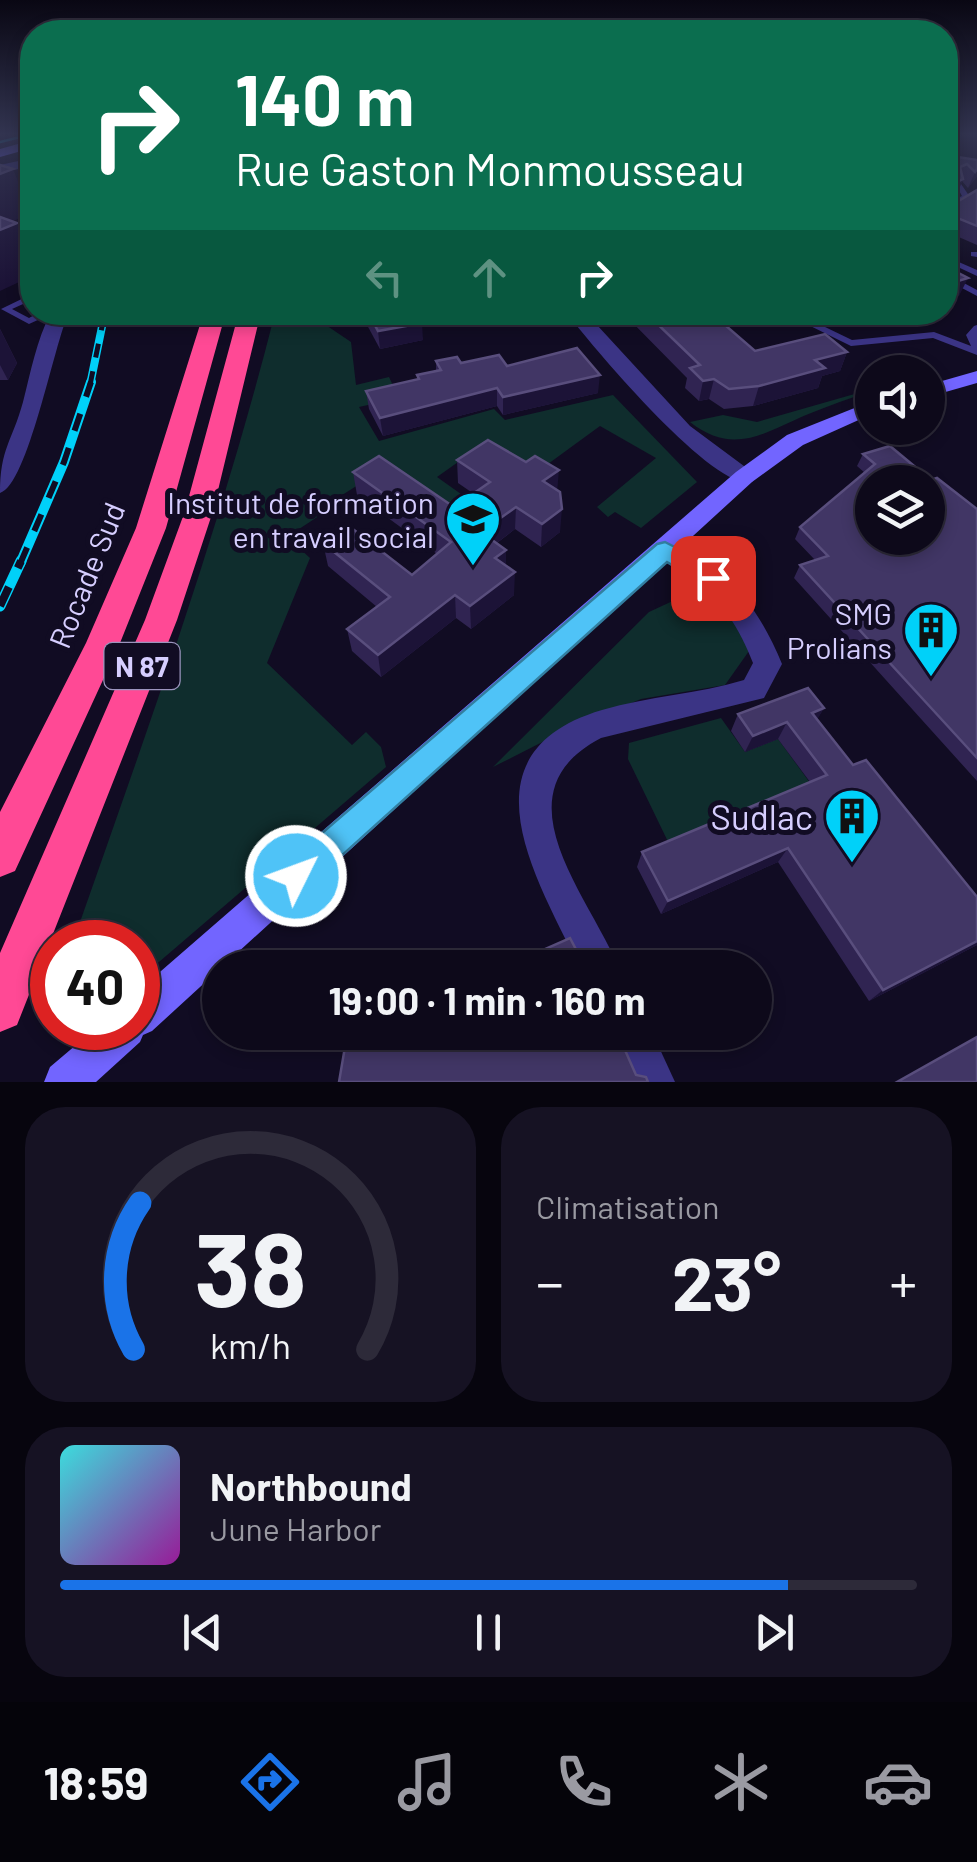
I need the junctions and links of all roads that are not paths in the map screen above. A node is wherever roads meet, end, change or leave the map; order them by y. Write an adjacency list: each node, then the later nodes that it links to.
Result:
1 (959, 185): 2 (lane)
2 (958, 201)
3 (20, 302): 4 (lane)
4 (20, 316)
5 (53, 325): 16 (street)
6 (211, 325): 18 (highway, Rocade Sud / N 87)
7 (247, 325): 21 (highway, N 87)
8 (587, 325): 15 (street)
9 (813, 325): 11 (lane)
10 (977, 328): 11 (lane)
11 (977, 351)
12 (977, 378): 13 (street)
13 (945, 387)
14 (855, 425): 15 (street)
15 (744, 477): 17 (street)
16 (0, 486)
17 (665, 550): 19 (street); 20 (street)
18 (2, 852)
19 (592, 950)
20 (160, 998)
21 (0, 1008)
22 (101, 1050): 24 (street)
23 (639, 1050): 25 (street)
24 (65, 1082)
25 (654, 1082)

